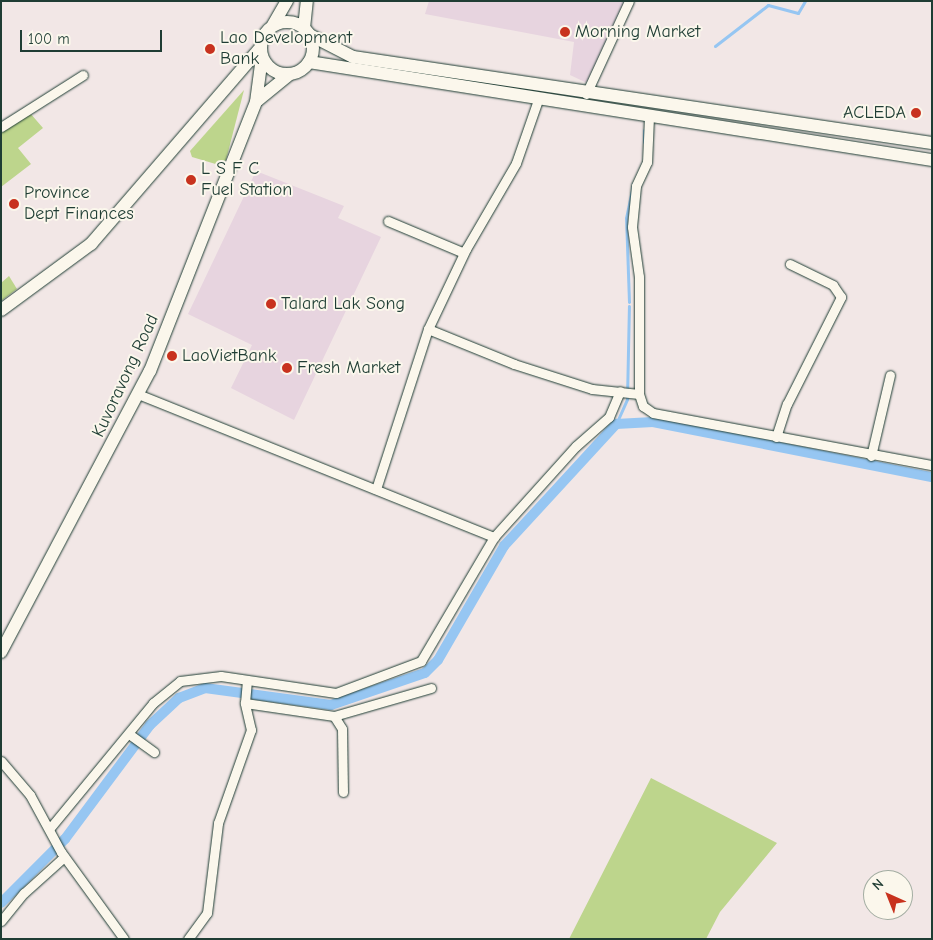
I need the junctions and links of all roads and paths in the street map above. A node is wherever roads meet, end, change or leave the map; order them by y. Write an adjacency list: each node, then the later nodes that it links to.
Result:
1 (287, 1): 4 (main road)
2 (307, 1): 5 (main road)
3 (629, 1): 10 (street)
4 (272, 26): 5 (main road); 6 (main road)
5 (307, 31): 7 (main road); 10 (main road)
6 (261, 53): 8 (main road); 12 (main road); 20 (main road)
7 (309, 62): 8 (main road); 11 (main road)
8 (290, 74): 12 (main road)
9 (84, 75): 14 (street)
10 (586, 94): 15 (main road)
11 (538, 100): 13 (main road); 18 (street)
12 (256, 102): 24 (main road, Kuvoravong Road)
13 (649, 117): 16 (main road); 25 (street)
14 (1, 127)
15 (932, 143)
16 (932, 160)
17 (388, 221): 18 (street)
18 (464, 253): 21 (street)
19 (790, 264): 26 (street)
20 (1, 310)
21 (428, 329): 23 (street); 29 (street)
22 (890, 376): 27 (street)
23 (620, 391): 25 (street); 30 (street)
24 (138, 394): 29 (street); 31 (main road, Kuvoravong Road)
25 (639, 394): 26 (street)
26 (776, 437): 27 (street)
27 (871, 456): 28 (street)
28 (932, 465)
29 (376, 489): 30 (street)
30 (494, 537): 32 (street)
31 (1, 652)
32 (247, 680): 34 (street); 36 (street)
33 (431, 688): 35 (street)
34 (245, 703): 35 (street); 44 (street)
35 (334, 716): 39 (street)
36 (129, 734): 37 (street); 40 (street)
37 (154, 752)
38 (1, 761): 40 (street)
39 (343, 792)
40 (50, 828): 41 (street)
41 (63, 854): 42 (street); 43 (street)
42 (1, 921)
43 (124, 939)
44 (188, 939)

